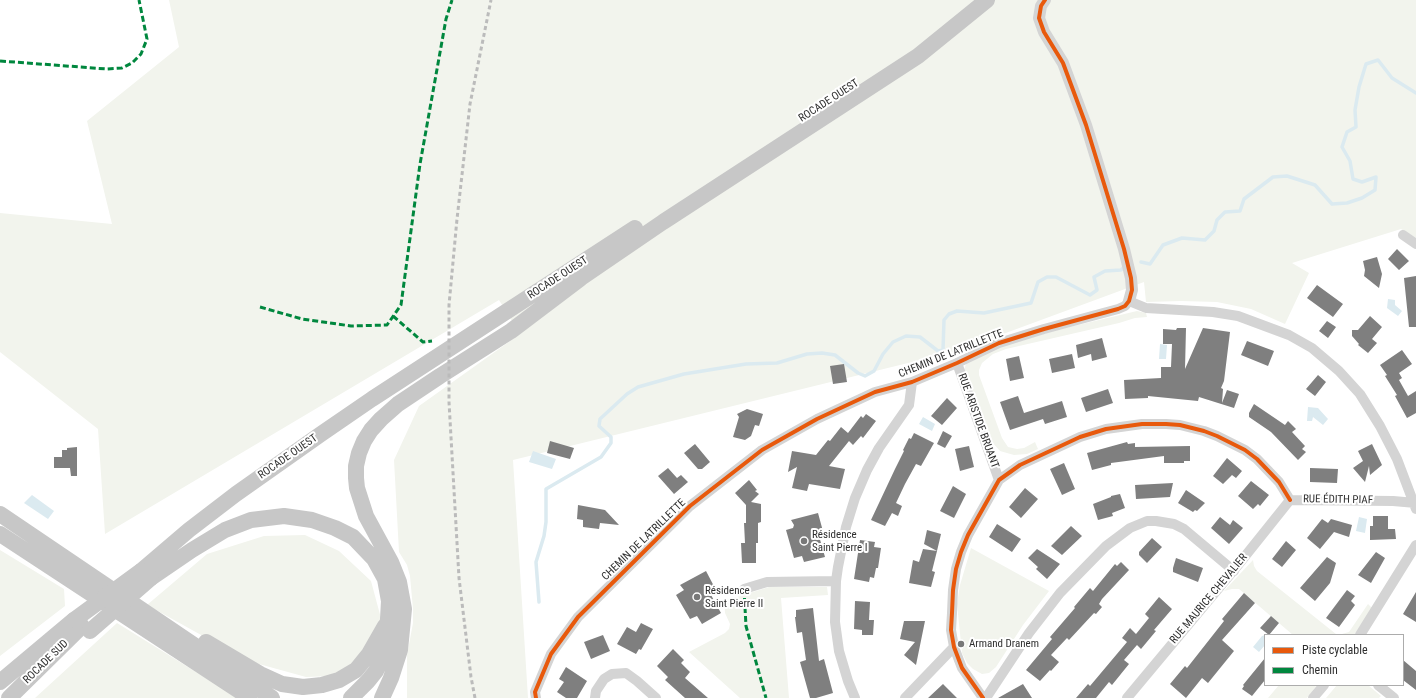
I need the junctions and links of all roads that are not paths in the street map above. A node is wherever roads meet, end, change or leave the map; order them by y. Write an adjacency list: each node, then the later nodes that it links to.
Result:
1 (986, 0): 15 (main road, ROCADE OUEST); 31 (main road)
2 (1045, 0): 5 (street)
3 (1403, 235): 4 (street)
4 (1416, 244)
5 (1129, 301): 6 (street, CHEMIN DE LATRILLETTE); 10 (street)
6 (957, 363): 7 (street, CHEMIN DE LATRILLETTE); 8 (street, RUE ARISTIDE BRUANT)
7 (912, 382): 16 (street); 32 (street, CHEMIN DE LATRILLETTE)
8 (999, 480): 9 (street, RUE ÉDITH PIAF); 22 (street, RUE ÉDITH PIAF)
9 (1290, 500): 10 (street, RUE ÉDITH PIAF); 14 (street, RUE MAURICE CHEVALIER)
10 (1415, 505)
11 (0, 514): 18 (main road)
12 (0, 534): 28 (main road)
13 (1416, 545): 21 (street)
14 (1234, 571): 37 (street); 38 (street, RUE MAURICE CHEVALIER)
15 (146, 574): 19 (main road); 20 (main road, bridge)
16 (836, 581): 17 (street); 35 (street)
17 (744, 589)
18 (144, 612): 19 (main road); 29 (main road)
19 (388, 619): 30 (main road)
20 (82, 626): 23 (main road); 26 (main road, ROCADE SUD); 27 (main road)
21 (1361, 634)
22 (954, 647): 36 (street); 37 (street, RUE ÉDITH PIAF)
23 (0, 682)
24 (1323, 686): 39 (street)
25 (1379, 686): 40 (street)
26 (9, 698)
27 (16, 698)
28 (249, 698)
29 (272, 698)
30 (351, 698)
31 (382, 698)
32 (536, 698)
33 (594, 698): 34 (street)
34 (656, 698)
35 (855, 698)
36 (905, 698)
37 (985, 698)
38 (1127, 698)
39 (1313, 698)
40 (1394, 698)

